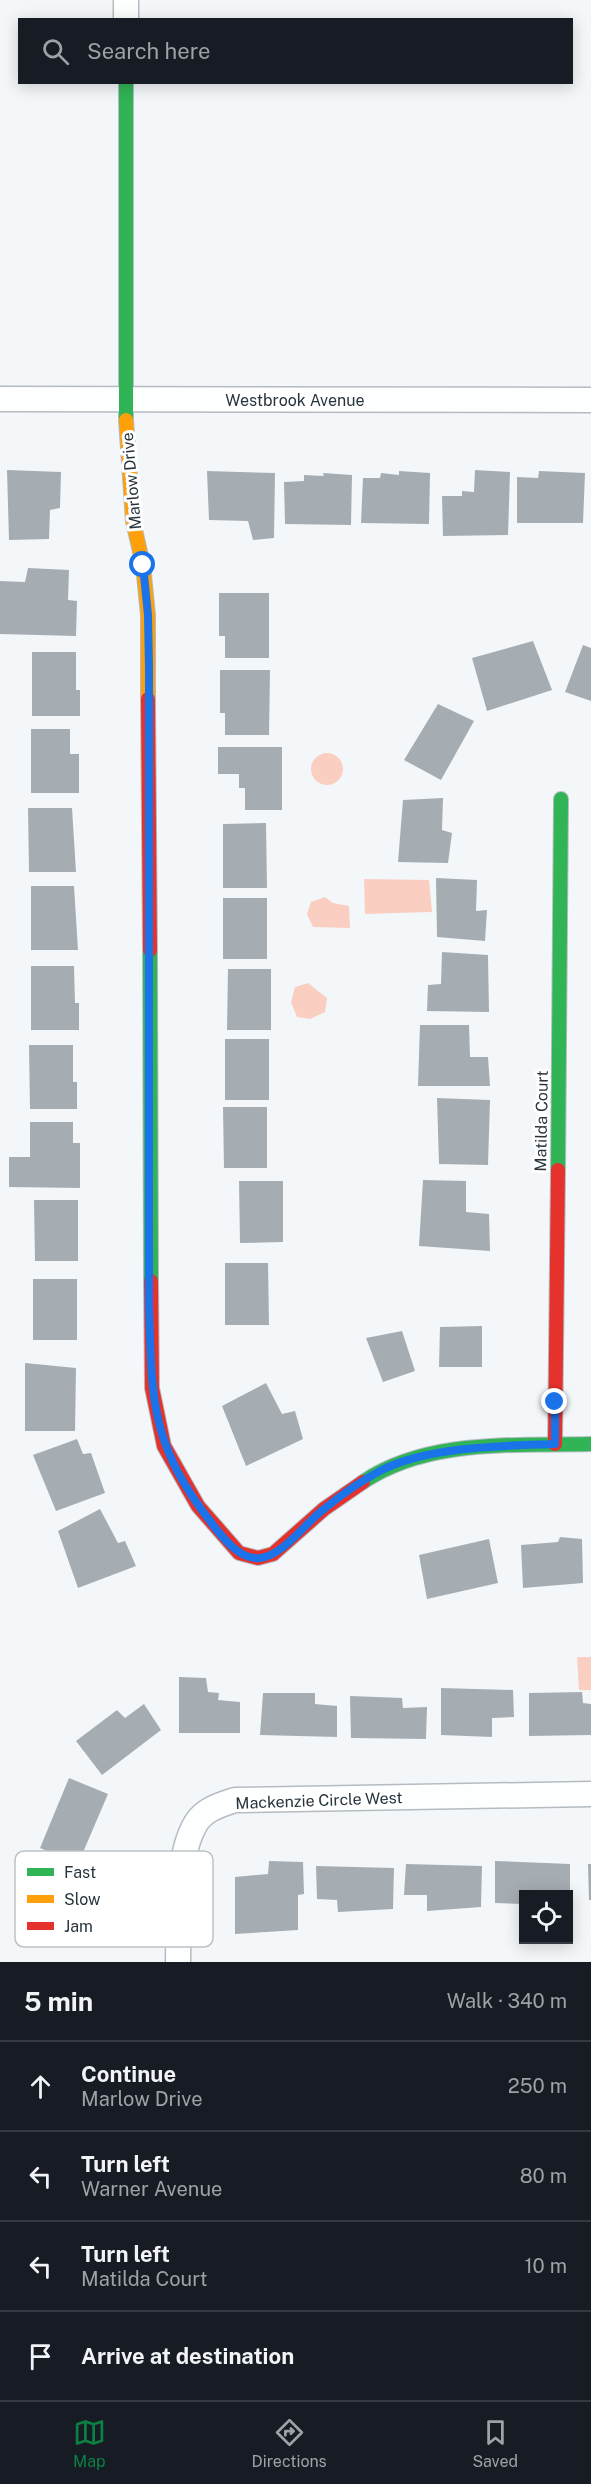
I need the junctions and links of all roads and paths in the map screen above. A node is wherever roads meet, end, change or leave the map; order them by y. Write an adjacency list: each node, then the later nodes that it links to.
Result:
1 (126, 0): 2 (street)
2 (126, 18)
3 (126, 84): 4 (street, Marlow Drive)
4 (127, 398): 5 (street, Westbrook Avenue); 6 (street, Westbrook Avenue); 8 (street, Marlow Drive)
5 (0, 399)
6 (591, 400)
7 (561, 799): 8 (street, Matilda Court)
8 (555, 1444): 9 (street)
9 (591, 1444)
10 (591, 1794): 11 (street, Mackenzie Circle West)
11 (188, 1851)
12 (179, 1947): 13 (street, Mackenzie Circle West)
13 (178, 1962)

